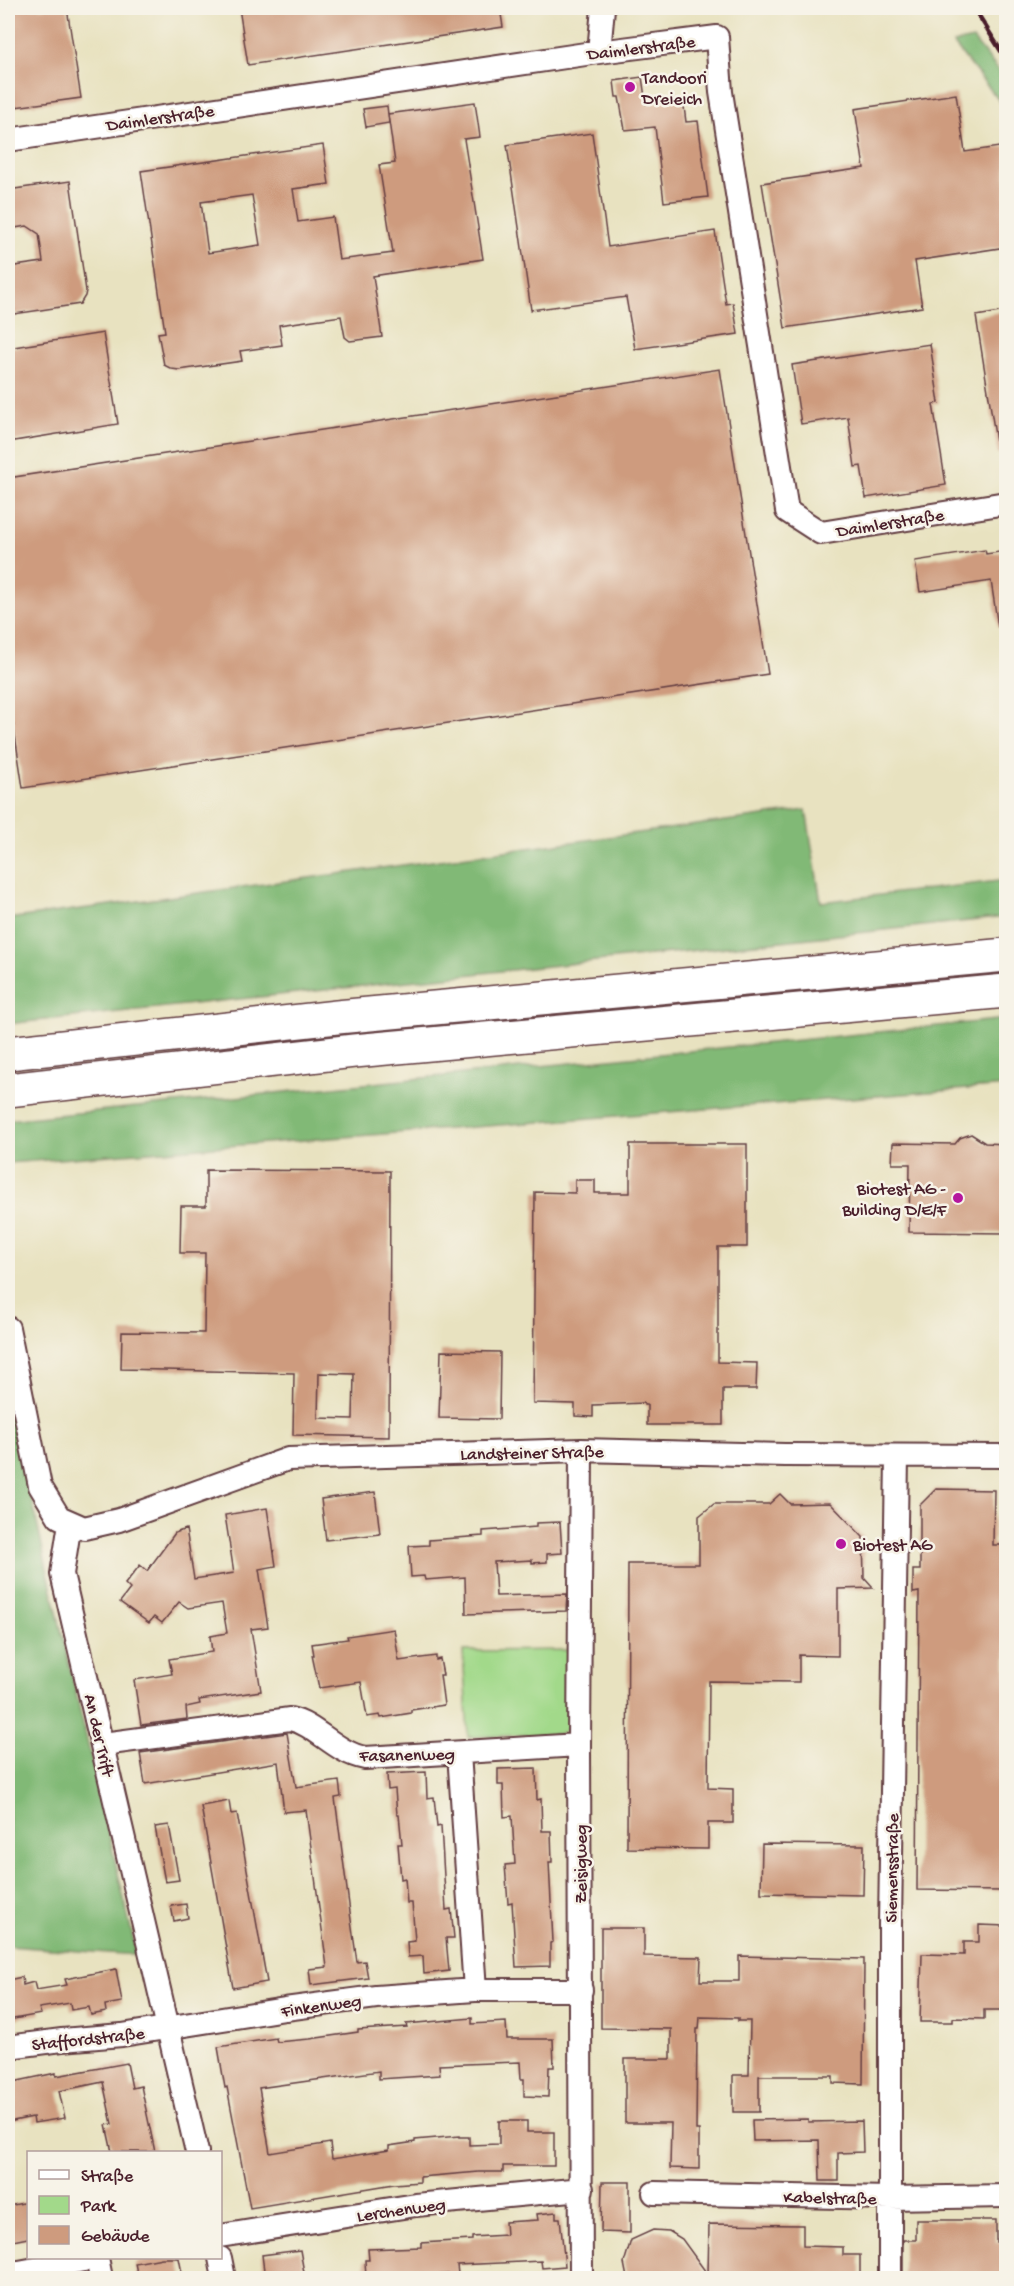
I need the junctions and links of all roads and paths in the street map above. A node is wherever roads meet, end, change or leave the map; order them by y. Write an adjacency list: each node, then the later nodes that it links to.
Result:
1 (603, 8): 2 (street)
2 (599, 52): 3 (street, Daimlerstraße); 4 (street, Daimlerstraße)
3 (8, 140)
4 (1006, 503)
5 (1006, 955): 7 (highway)
6 (1006, 991): 8 (highway)
7 (8, 1053)
8 (8, 1090)
9 (8, 1328): 13 (street)
10 (581, 1449): 12 (street, Landsteiner Straße); 13 (street, Landsteiner Straße); 15 (street, Zeisigweg)
11 (1006, 1456): 12 (street, Landsteiner Straße)
12 (897, 1457): 25 (street, Siemensstraße)
13 (70, 1523): 14 (street, An der Trift)
14 (103, 1744): 16 (street, Fasanenweg); 19 (street, An der Trift)
15 (579, 1745): 16 (street, Fasanenweg); 18 (street, Zeisigweg)
16 (459, 1753): 17 (street)
17 (475, 1990): 18 (street, Finkenweg); 19 (street, Finkenweg)
18 (580, 1990): 22 (street, Zeisigweg)
19 (168, 2029): 20 (street, Staffordstraße); 21 (street, An der Trift)
20 (8, 2047)
21 (197, 2151)
22 (582, 2189): 26 (street, Lerchenweg); 33 (street, Zeisigweg)
23 (654, 2193): 25 (street, Kabelstraße)
24 (1006, 2196): 25 (street, Kabelstraße)
25 (890, 2198): 34 (street, Siemensstraße)
26 (222, 2236)
27 (90, 2259): 30 (street)
28 (96, 2259): 31 (street)
29 (220, 2259): 32 (street)
30 (8, 2274)
31 (101, 2278)
32 (224, 2278)
33 (581, 2278)
34 (890, 2278)

